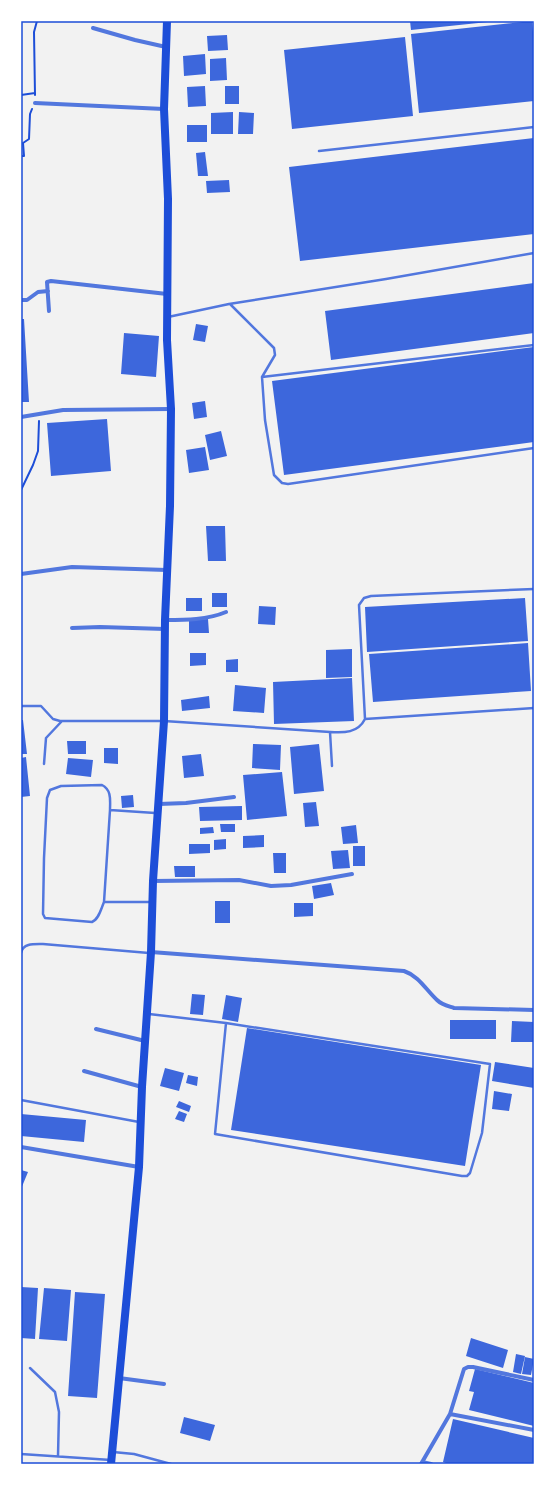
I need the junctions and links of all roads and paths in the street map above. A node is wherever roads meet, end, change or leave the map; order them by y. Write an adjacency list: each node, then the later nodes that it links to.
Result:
1 (37, 21): 5 (path)
2 (167, 21): 4 (highway)
3 (93, 28): 4 (street)
4 (166, 47): 8 (highway)
5 (35, 94): 6 (path); 7 (path)
6 (21, 95)
7 (36, 103): 8 (street); 11 (path)
8 (164, 109): 14 (highway)
9 (534, 127): 10 (lane)
10 (319, 151)
11 (21, 156)
12 (534, 253): 16 (lane)
13 (48, 291): 14 (street); 15 (street); 17 (street)
14 (167, 294): 18 (highway)
15 (21, 300)
16 (229, 304): 18 (lane); 20 (lane)
17 (49, 311)
18 (167, 317): 21 (highway)
19 (534, 345): 20 (lane)
20 (262, 377): 24 (lane)
21 (171, 409): 22 (street); 26 (highway)
22 (40, 414): 23 (street); 25 (path)
23 (21, 417)
24 (534, 448)
25 (21, 490)
26 (168, 570): 27 (street); 30 (highway)
27 (21, 574)
28 (534, 589): 35 (lane)
29 (226, 612): 30 (street)
30 (166, 620): 32 (highway)
31 (72, 628): 32 (street)
32 (165, 629): 37 (highway)
33 (21, 706): 36 (lane)
34 (534, 708): 35 (lane)
35 (365, 719): 38 (lane)
36 (63, 721): 37 (lane); 39 (lane)
37 (164, 721): 38 (lane); 42 (highway)
38 (330, 732): 40 (lane)
39 (44, 764)
40 (332, 766)
41 (234, 797): 42 (street)
42 (159, 804): 44 (highway)
43 (110, 810): 44 (lane); 47 (lane); 47 (lane)
44 (158, 814): 46 (highway)
45 (352, 874): 46 (street)
46 (153, 881): 48 (highway)
47 (104, 902): 48 (lane)
48 (152, 902): 49 (highway)
49 (151, 952): 50 (lane); 51 (street); 52 (highway)
50 (21, 953)
51 (534, 1010)
52 (147, 1014): 53 (lane); 55 (highway)
53 (226, 1024): 53 (lane)
54 (96, 1029): 55 (street)
55 (146, 1041): 57 (highway)
56 (84, 1070): 57 (street)
57 (142, 1087): 59 (highway)
58 (21, 1100): 59 (lane)
59 (141, 1122): 61 (highway)
60 (21, 1147): 61 (street)
61 (139, 1167): 63 (highway)
62 (30, 1368): 69 (lane)
63 (119, 1378): 65 (street); 70 (highway)
64 (534, 1380): 66 (street)
65 (164, 1384)
66 (450, 1414): 67 (street); 71 (street)
67 (534, 1430)
68 (21, 1454): 69 (lane)
69 (58, 1456): 70 (lane)
70 (111, 1458): 72 (lane)
71 (422, 1463): 73 (street)
72 (171, 1464)
73 (431, 1464)

